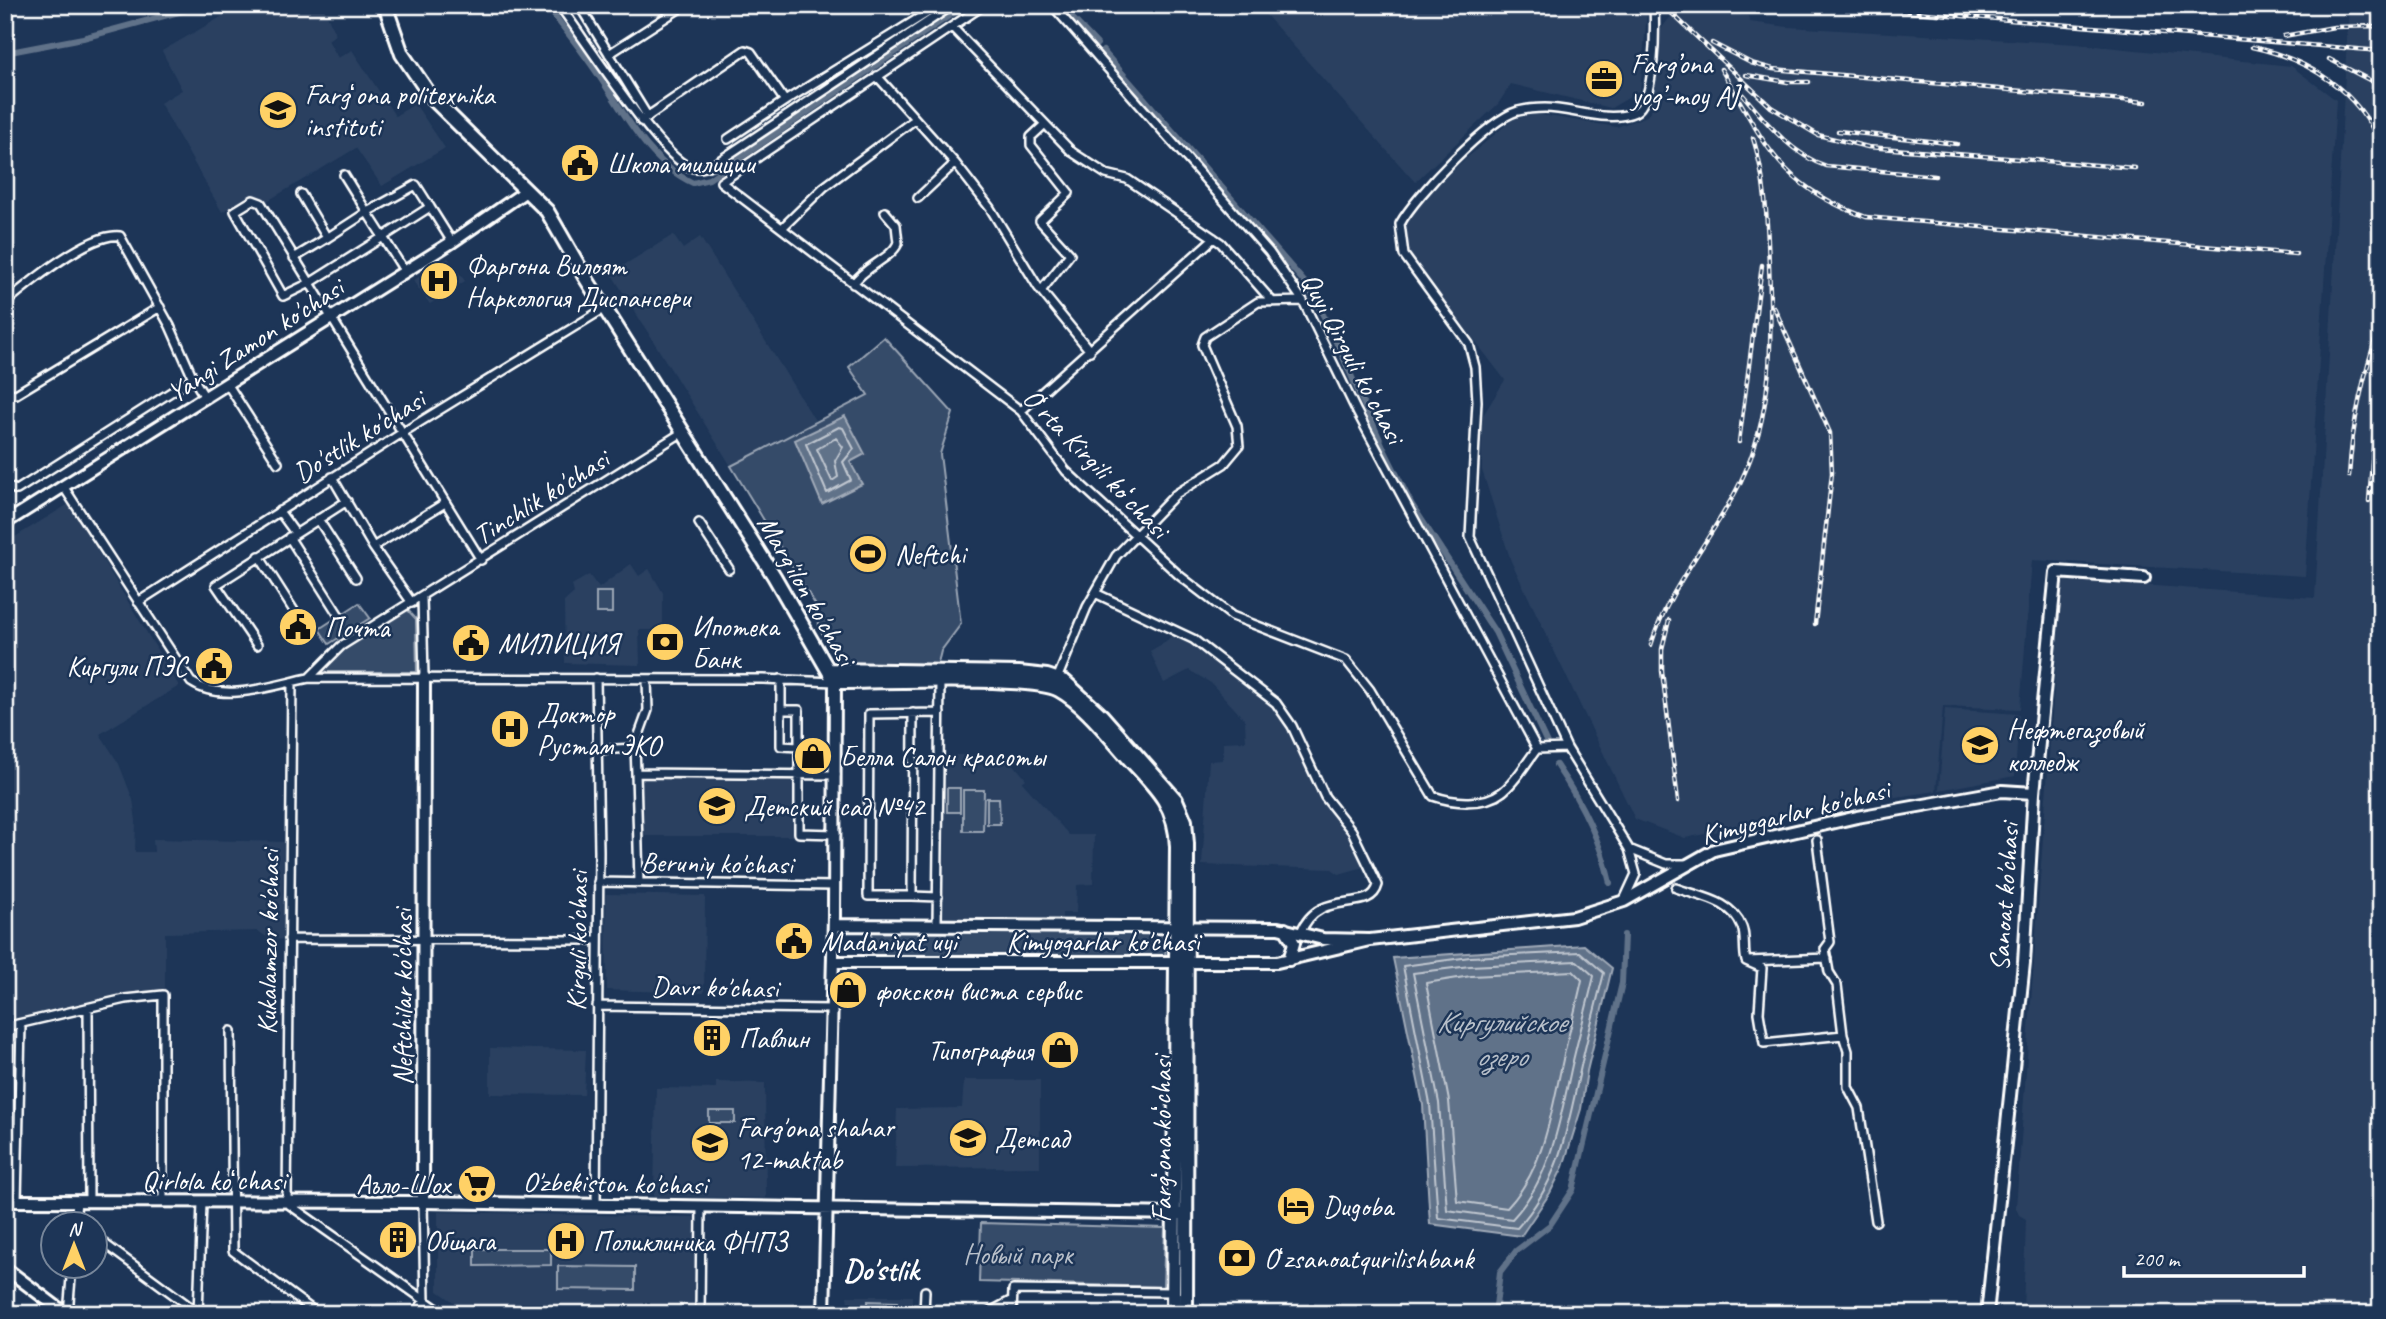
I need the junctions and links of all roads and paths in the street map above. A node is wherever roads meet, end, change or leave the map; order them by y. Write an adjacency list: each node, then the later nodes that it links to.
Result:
1 (385, 5): 20 (main road, Marg'ilon ko'chasi)
2 (559, 5): 14 (street)
3 (579, 5): 11 (street)
4 (685, 5): 11 (street)
5 (940, 5): 13 (street)
6 (953, 5): 14 (street)
7 (984, 5): 10 (street, Oʻrta Kirgili koʻchasi)
8 (1052, 5): 37 (street, Quyi Qirguli koʻchasi)
9 (1654, 5): 90 (street)
10 (953, 28): 12 (street, Oʻrta Kirgili koʻchasi); 16 (street)
11 (609, 54): 14 (street)
12 (877, 76): 15 (street); 26 (street, Oʻrta Kirgili koʻchasi)
13 (785, 101): 14 (street); 17 (street)
14 (645, 119)
15 (914, 120): 18 (street); 26 (street)
16 (1045, 124): 29 (street); 35 (street)
17 (728, 139)
18 (956, 163): 22 (street); 35 (street)
19 (344, 175): 24 (street)
20 (527, 191): 30 (street, Yangi Zamon ko'chasi); 40 (main road, Marg'ilon ko'chasi)
21 (301, 194): 28 (street)
22 (918, 198)
23 (430, 207): 24 (street); 27 (street); 30 (street)
24 (367, 212): 27 (street); 28 (street)
25 (885, 212): 34 (street)
26 (782, 228): 34 (street, Oʻrta Kirgili koʻchasi)
27 (383, 237): 32 (street); 33 (street)
28 (327, 238): 31 (street)
29 (1214, 238): 36 (street); 42 (street)
30 (453, 242): 32 (street, Yangi Zamon ko'chasi)
31 (293, 258): 33 (street); 33 (street)
32 (405, 272): 41 (street, Yangi Zamon ko'chasi)
33 (310, 283): 41 (street)
34 (853, 284): 47 (street, Oʻrta Kirgili koʻchasi)
35 (1041, 291): 42 (street)
36 (1271, 300): 37 (street); 61 (street)
37 (1303, 301): 89 (street, Quyi Qirguli koʻchasi)
38 (5, 303): 39 (street)
39 (160, 307): 43 (street); 45 (street)
40 (605, 308): 48 (main road, Marg'ilon ko'chasi); 49 (street, Do'stlik ko'chasi)
41 (330, 318): 44 (street, Yangi Zamon ko'chasi); 49 (street)
42 (1090, 351): 47 (street)
43 (192, 378): 46 (street); 52 (street)
44 (228, 385): 46 (street, Yangi Zamon ko'chasi); 50 (street)
45 (5, 393)
46 (206, 399): 53 (street, Yangi Zamon ko'chasi)
47 (1021, 411): 61 (street, Oʻrta Kirgili koʻchasi)
48 (683, 432): 64 (street, Tinchlik ko'chasi); 75 (main road, Marg'ilon ko'chasi)
49 (402, 433): 51 (street, Do'stlik ko'chasi); 55 (street)
50 (278, 463)
51 (332, 477): 54 (street); 56 (street, Do'stlik ko'chasi)
52 (5, 486)
53 (65, 489): 58 (street, Yangi Zamon ko'chasi); 70 (street)
54 (346, 501): 57 (street); 62 (street)
55 (445, 503): 62 (street); 64 (street)
56 (279, 511): 60 (street); 70 (street, Do'stlik ko'chasi)
57 (318, 519): 60 (street); 66 (street)
58 (5, 523)
59 (699, 523): 65 (street)
60 (292, 535): 63 (street); 73 (street)
61 (1135, 536): 68 (street); 89 (street, Oʻrta Kirgili koʻchasi)
62 (373, 547): 71 (street)
63 (259, 556): 72 (street); 74 (street)
64 (481, 560): 69 (street, Tinchlik ko'chasi)
65 (729, 569)
66 (356, 578)
67 (2144, 578): 95 (street, Sanoat ko'chasi)
68 (1095, 593): 79 (street); 111 (street)
69 (422, 597): 71 (street, Tinchlik ko'chasi); 76 (street)
70 (138, 602): 82 (street)
71 (412, 603): 77 (street, Tinchlik ko'chasi)
72 (296, 614)
73 (338, 614)
74 (257, 645)
75 (833, 676): 79 (main road); 81 (street); 83 (main road); 94 (street, Marg'ilon ko'chasi)
76 (424, 677): 77 (street); 78 (street); 113 (street, Neftchilar ko'chasi)
77 (309, 678): 82 (street)
78 (596, 678): 80 (street); 91 (street, Kirguli ko'chasi)
79 (1057, 678): 109 (main road)
80 (647, 679): 81 (street); 88 (street)
81 (780, 679): 84 (street)
82 (292, 682): 112 (street, Kukalamzor ko'chasi)
83 (940, 683): 86 (street); 109 (main road)
84 (780, 710): 87 (street); 87 (street)
85 (913, 713): 86 (street); 104 (street); 104 (street)
86 (940, 713): 105 (street)
87 (799, 747): 93 (street)
88 (635, 748): 91 (street); 92 (street)
89 (1537, 748): 90 (street)
90 (1567, 748): 98 (street)
91 (597, 750): 100 (street, Kirguli ko'chasi)
92 (636, 773): 93 (street); 101 (street)
93 (799, 774): 94 (street); 96 (street)
94 (837, 775): 96 (street, Marg'ilon ko'chasi)
95 (2034, 793): 99 (street, Kimyogarlar ko'chasi); 162 (street, Sanoat ko'chasi)
96 (836, 834): 102 (street, Marg'ilon ko'chasi)
97 (1817, 840): 116 (street)
98 (1629, 849): 99 (street); 106 (street)
99 (1688, 864): 106 (street, Kimyogarlar ko'chasi)
100 (598, 882): 101 (street, Beruniy ko'chasi); 114 (street, Kirguli ko'chasi)
101 (639, 883): 102 (street, Beruniy ko'chasi)
102 (834, 886): 107 (street, Marg'ilon ko'chasi)
103 (1676, 888): 118 (street)
104 (912, 896): 105 (street)
105 (938, 897): 108 (street)
106 (1624, 901): 115 (street, Kimyogarlar ko'chasi)
107 (834, 925): 108 (street, Kimyogarlar ko'chasi); 119 (street, Marg'ilon ko'chasi)
108 (937, 926): 109 (street, Kimyogarlar ko'chasi)
109 (1182, 928): 110 (street, Kimyogarlar ko'chasi); 120 (main road, Fargʻona koʻchasi)
110 (1285, 929): 111 (street, Kimyogarlar ko'chasi); 117 (street)
111 (1300, 934): 115 (street, Kimyogarlar ko'chasi)
112 (289, 939): 113 (street); 136 (street, Kukalamzor ko'chasi)
113 (424, 939): 114 (street); 133 (street, Neftchilar ko'chasi)
114 (598, 940): 121 (street, Kirguli ko'chasi)
115 (1370, 940): 117 (street, Kimyogarlar ko'chasi)
116 (1827, 958): 118 (street); 127 (street)
117 (1289, 960): 120 (street, Kimyogarlar ko'chasi)
118 (1746, 961): 127 (street)
119 (833, 962): 120 (street, Kimyogarlar ko'chasi); 123 (street, Marg'ilon ko'chasi)
120 (1181, 965): 141 (main road, Fargʻona koʻchasi)
121 (597, 1006): 123 (street, Davr ko'chasi); 137 (street, Kirguli ko'chasi)
122 (88, 1008): 124 (street); 131 (street); 132 (street)
123 (832, 1009): 139 (street, Marg'ilon ko'chasi)
124 (21, 1024): 125 (street); 129 (street)
125 (5, 1027)
126 (231, 1031): 135 (street)
127 (1843, 1035): 142 (street)
128 (5, 1201): 129 (street, Qirlola koʻchasi)
129 (17, 1201): 130 (street, Qirlola koʻchasi)
130 (77, 1202): 131 (street, Qirlola koʻchasi); 140 (street)
131 (89, 1202): 132 (street, Qirlola koʻchasi)
132 (163, 1202): 134 (street, Qirlola koʻchasi)
133 (423, 1202): 136 (street, Qirlola koʻchasi); 137 (street, O'zbekiston ko'chasi); 148 (street, Neftchilar ko'chasi)
134 (202, 1203): 135 (street, Qirlola koʻchasi); 150 (street)
135 (233, 1203): 136 (street, Qirlola koʻchasi); 152 (street)
136 (287, 1203): 148 (street)
137 (596, 1206): 138 (street, O'zbekiston ko'chasi)
138 (701, 1207): 139 (street, O'zbekiston ko'chasi); 155 (street)
139 (829, 1209): 141 (street, O'zbekiston ko'chasi); 156 (street, Marg'ilon ko'chasi)
140 (77, 1210)
141 (1179, 1214): 147 (main road, Fargʻona koʻchasi); 161 (main road, Fargʻona koʻchasi)
142 (1876, 1221)
143 (108, 1246): 150 (street)
144 (5, 1268): 151 (street)
145 (71, 1280): 151 (street)
146 (925, 1291): 157 (street)
147 (1173, 1292): 149 (street); 160 (main road, Fargʻona koʻchasi)
148 (425, 1300): 153 (street); 154 (street)
149 (1013, 1300): 158 (street); 159 (street)
150 (199, 1313)
151 (67, 1314)
152 (318, 1314)
153 (415, 1314)
154 (444, 1314)
155 (700, 1314)
156 (824, 1314)
157 (924, 1314)
158 (986, 1314)
159 (1012, 1314)
160 (1173, 1314)
161 (1186, 1314)
162 (1987, 1314)

